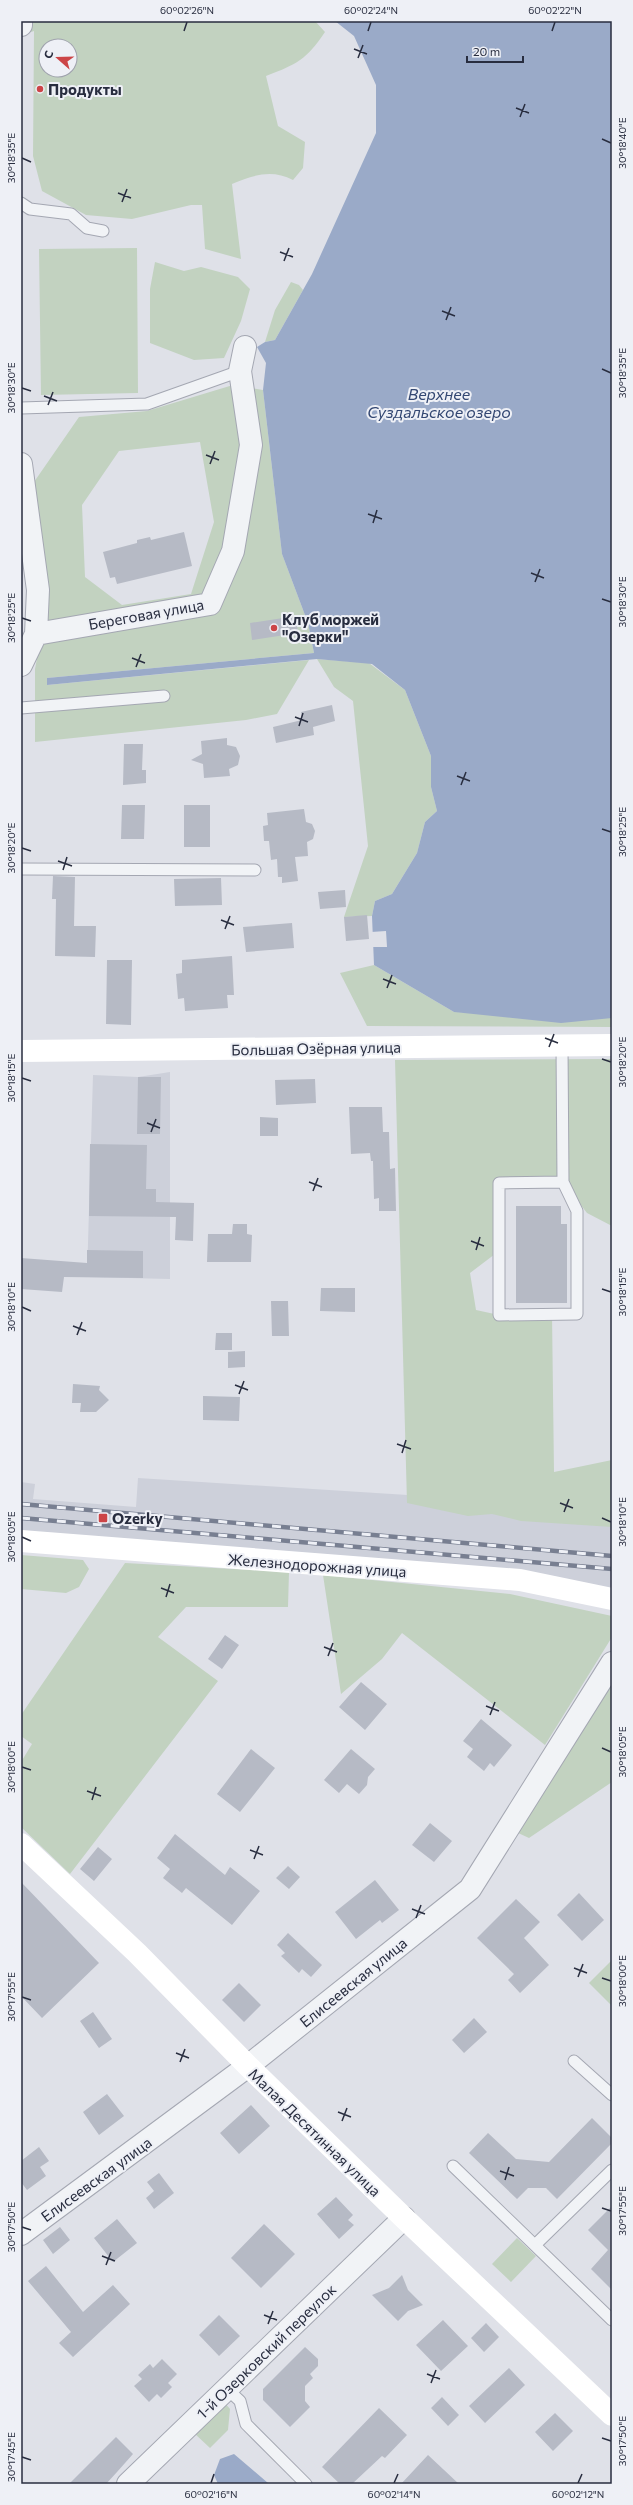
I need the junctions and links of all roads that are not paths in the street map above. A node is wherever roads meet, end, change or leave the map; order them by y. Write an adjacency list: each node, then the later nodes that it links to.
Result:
1 (21, 21): 2 (street)
2 (21, 25)
3 (21, 203): 4 (lane)
4 (103, 231)
5 (244, 347): 6 (street, Береговая улица)
6 (240, 370): 7 (lane); 9 (street, Береговая улица)
7 (21, 408)
8 (21, 464): 9 (street)
9 (36, 634): 10 (street)
10 (21, 665)
11 (164, 696): 12 (lane)
12 (21, 708)
13 (21, 869): 14 (lane)
14 (255, 870)
15 (612, 1045): 16 (street, Большая Озёрная улица)
16 (562, 1046): 17 (street, Большая Озёрная улица); 18 (lane)
17 (21, 1051)
18 (564, 1182): 18 (lane)
19 (21, 1541): 20 (street, Железнодорожная улица)
20 (612, 1599)
21 (612, 1663): 24 (street, Елисеевская улица)
22 (21, 1844): 24 (street, Малая Десятинная улица)
23 (574, 2061): 25 (lane)
24 (248, 2066): 28 (street, Малая Десятинная улица); 29 (street, Елисеевская улица)
25 (612, 2095)
26 (453, 2166): 30 (lane)
27 (612, 2170): 30 (lane)
28 (404, 2218): 32 (street, 1-й Озерковский переулок); 33 (street, Малая Десятинная улица)
29 (21, 2234)
30 (535, 2245): 31 (lane)
31 (612, 2320)
32 (226, 2388): 34 (street, 1-й Озерковский переулок); 35 (lane)
33 (612, 2415)
34 (128, 2484)
35 (306, 2484)

